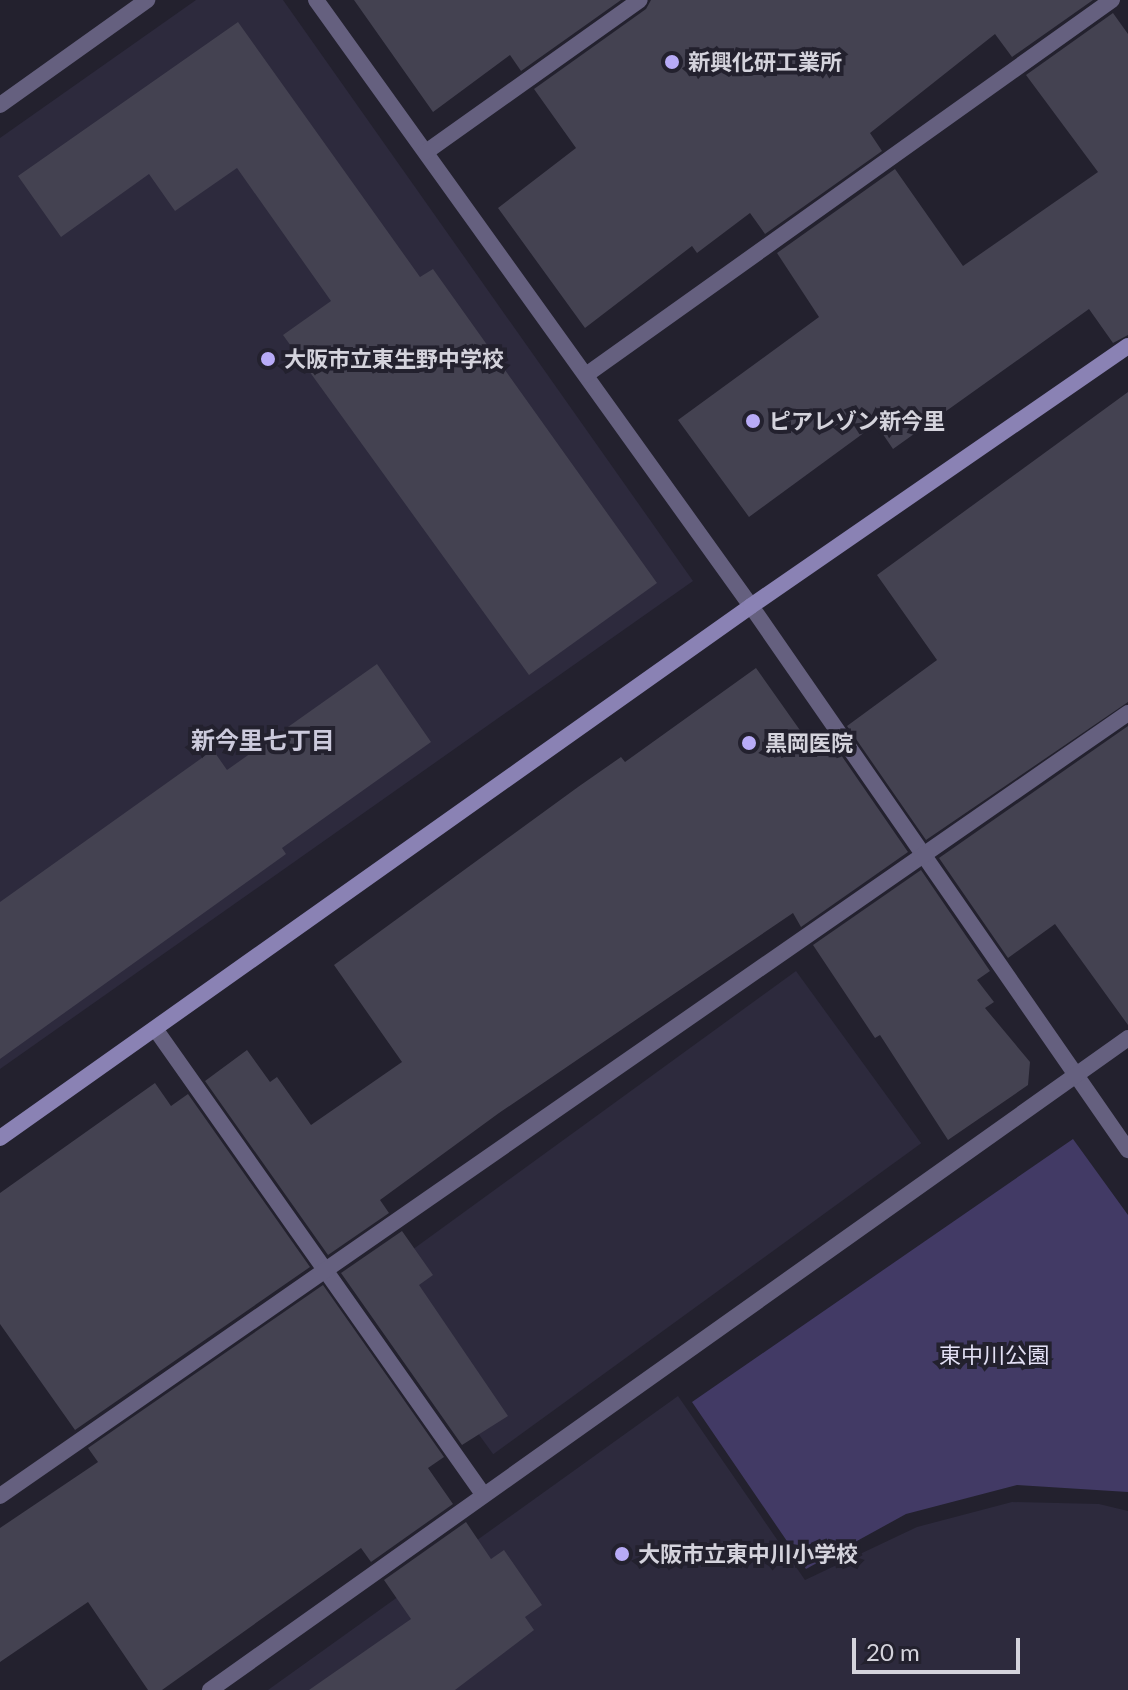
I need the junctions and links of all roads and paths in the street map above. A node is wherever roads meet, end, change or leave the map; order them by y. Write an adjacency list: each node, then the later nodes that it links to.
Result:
1 (147, 0): 5 (street)
2 (316, 0): 6 (street)
3 (640, 0): 6 (street)
4 (1112, 0): 8 (street)
5 (0, 105)
6 (426, 152): 8 (street)
7 (1128, 346): 9 (street)
8 (586, 375): 9 (street)
9 (751, 606): 11 (street); 12 (street)
10 (1128, 713): 11 (street)
11 (924, 857): 14 (street); 17 (street)
12 (156, 1030): 15 (street); 17 (street)
13 (1128, 1038): 14 (street)
14 (1075, 1074): 16 (street); 18 (street)
15 (0, 1138)
16 (1128, 1150)
17 (326, 1271): 18 (street); 19 (street)
18 (483, 1494): 20 (street)
19 (0, 1496)
20 (210, 1690)

